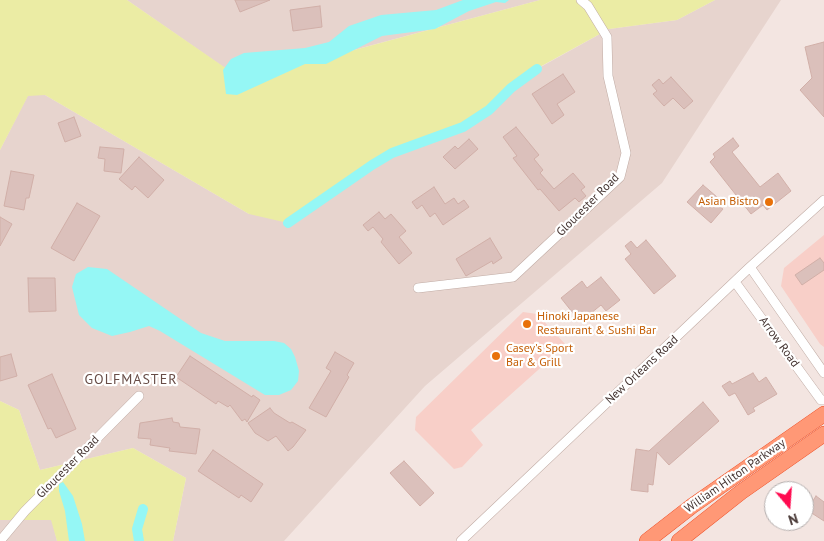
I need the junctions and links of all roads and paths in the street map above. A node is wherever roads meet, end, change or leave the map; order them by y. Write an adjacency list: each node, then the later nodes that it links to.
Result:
1 (581, 0): 5 (street, Gloucester Road)
2 (824, 200): 3 (street, New Orleans Road)
3 (750, 267): 4 (street, New Orleans Road); 6 (street, Arrow Road)
4 (734, 282): 8 (street, Arrow Road); 12 (street, New Orleans Road)
5 (418, 288)
6 (824, 373)
7 (139, 396): 11 (street, Gloucester Road)
8 (824, 400)
9 (824, 414): 13 (highway, William Hilton Parkway)
10 (824, 434): 14 (highway, William Hilton Parkway)
11 (0, 541)
12 (461, 541)
13 (647, 541)
14 (679, 541)

